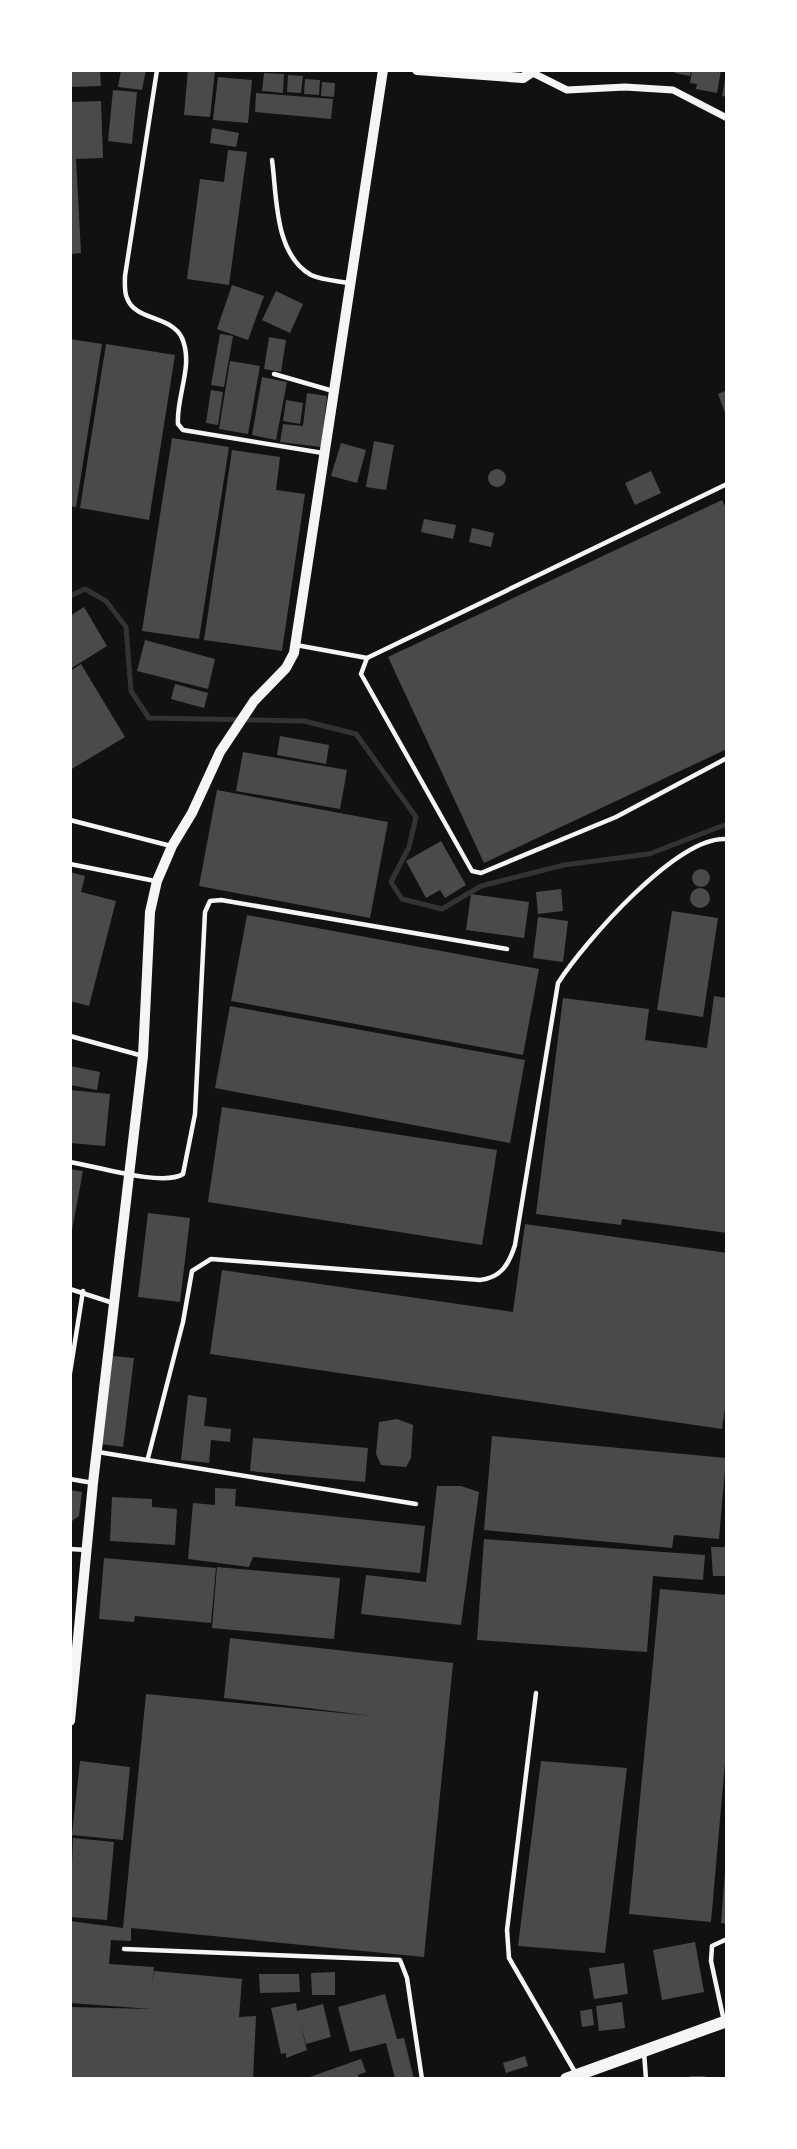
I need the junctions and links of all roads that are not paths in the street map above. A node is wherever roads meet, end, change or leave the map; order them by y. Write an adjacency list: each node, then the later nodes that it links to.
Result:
1 (157, 70): 10 (lane)
2 (383, 70): 7 (street)
3 (417, 70): 4 (street)
4 (534, 71): 5 (street)
5 (727, 118)
6 (272, 160): 7 (lane)
7 (349, 283): 9 (street)
8 (274, 374): 9 (lane)
9 (333, 391): 10 (street)
10 (325, 454): 12 (street)
11 (727, 484): 13 (lane)
12 (295, 645): 13 (lane); 17 (street)
13 (367, 658): 14 (lane)
14 (727, 758)
15 (70, 820): 17 (lane)
16 (727, 839): 30 (lane)
17 (172, 846): 19 (street)
18 (70, 864): 19 (lane)
19 (157, 881): 22 (street)
20 (508, 949): 24 (lane)
21 (70, 1036): 22 (lane)
22 (143, 1056): 24 (street)
23 (70, 1162): 24 (lane)
24 (131, 1173): 27 (street)
25 (70, 1289): 26 (lane)
26 (83, 1291): 27 (lane); 28 (lane)
27 (114, 1304): 29 (street)
28 (70, 1373)
29 (98, 1452): 30 (lane); 32 (street)
30 (148, 1458): 33 (lane)
31 (70, 1479): 32 (lane)
32 (93, 1483): 35 (street)
33 (416, 1504)
34 (70, 1549): 35 (lane)
35 (88, 1550): 36 (street)
36 (73, 1659): 38 (street)
37 (536, 1693): 43 (lane)
38 (70, 1721)
39 (727, 1939): 41 (lane)
40 (124, 1950): 44 (lane)
41 (725, 2022): 42 (main road)
42 (644, 2051): 43 (main road); 45 (lane)
43 (572, 2077)
44 (422, 2079)
45 (646, 2079)
46 (690, 2079): 47 (lane)
47 (705, 2079)

